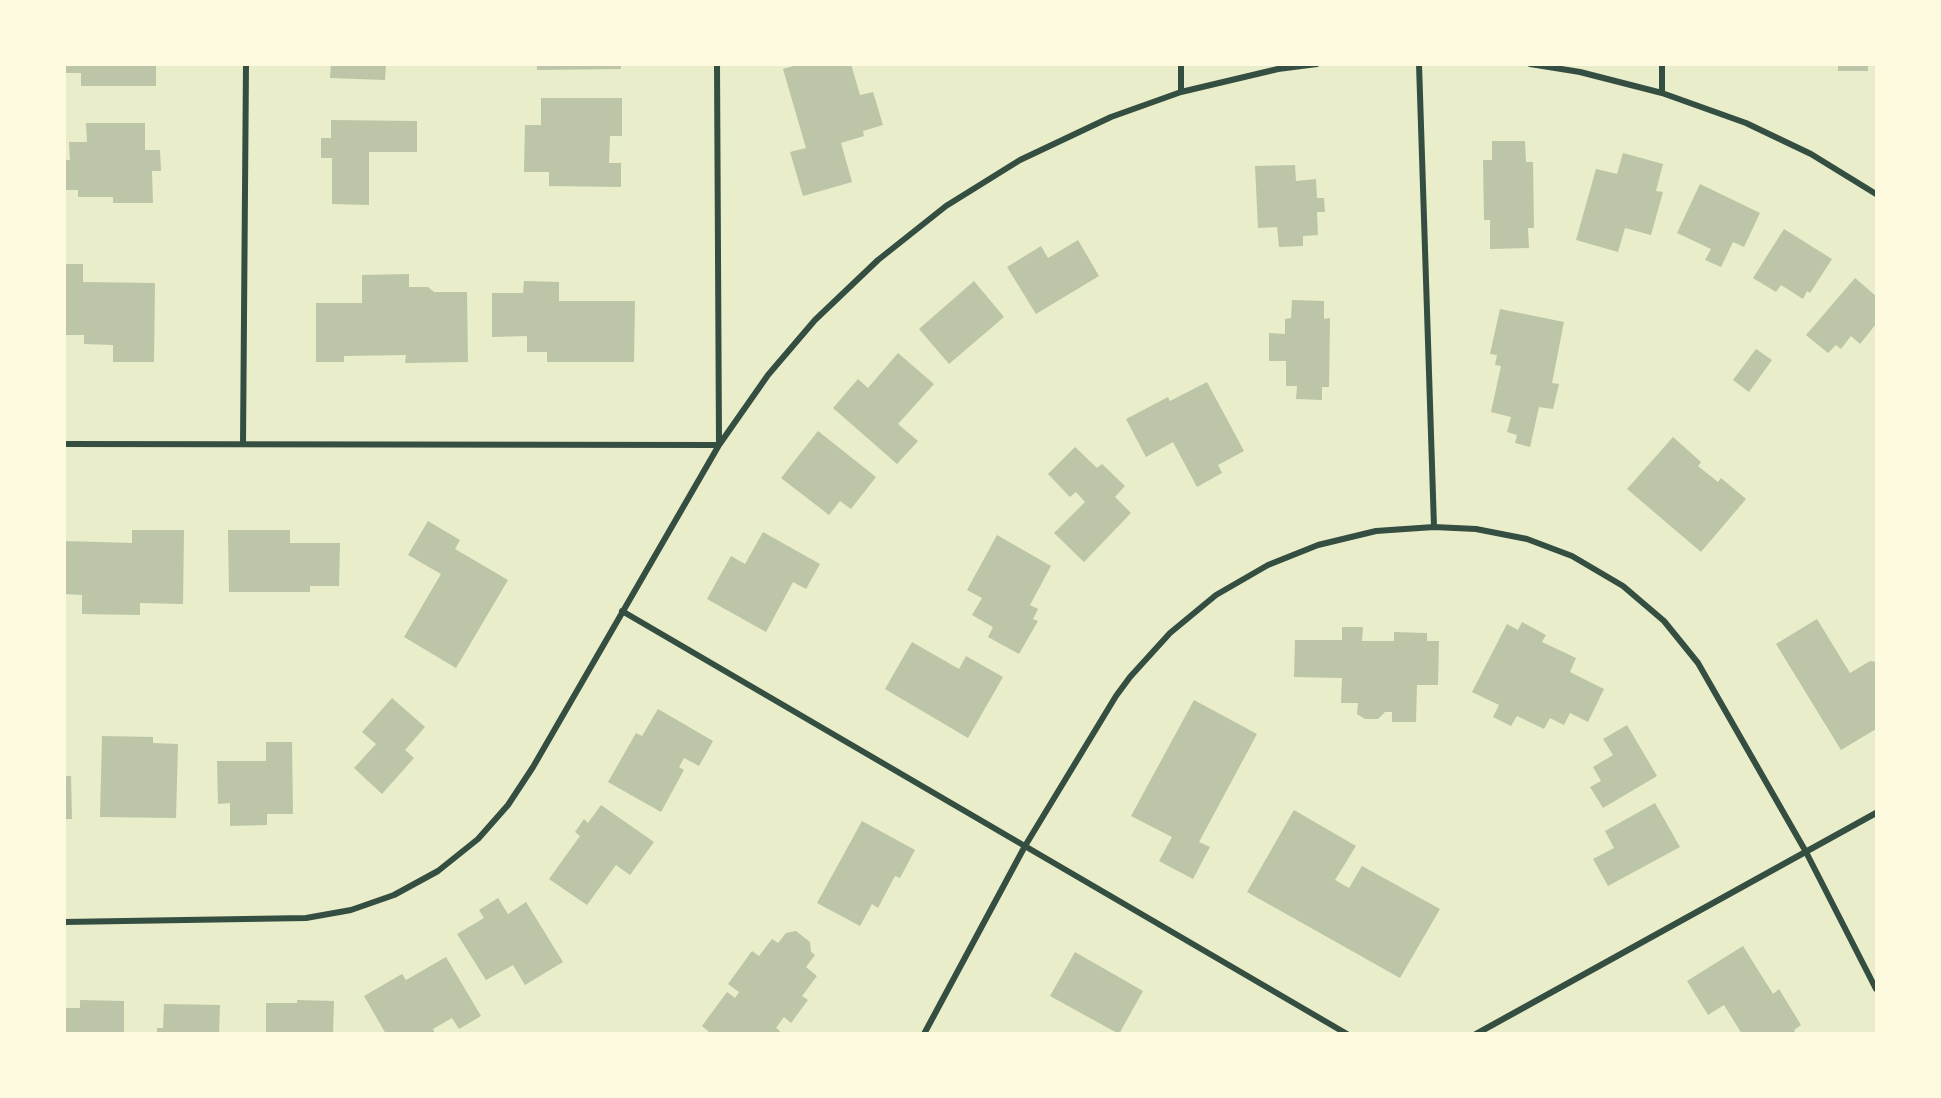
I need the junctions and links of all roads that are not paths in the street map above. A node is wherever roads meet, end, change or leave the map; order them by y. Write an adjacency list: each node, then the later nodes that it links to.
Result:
1 (246, 64): 12 (street)
2 (717, 64): 13 (street)
3 (1181, 64): 8 (street)
4 (1317, 64): 8 (street)
5 (1419, 64): 14 (street)
6 (1530, 64): 9 (street)
7 (1662, 64): 9 (street)
8 (1180, 92): 13 (street)
9 (1662, 93): 10 (street)
10 (1876, 194)
11 (64, 444): 12 (street)
12 (243, 444): 13 (street)
13 (719, 445): 15 (street)
14 (1434, 527): 17 (street); 18 (street)
15 (622, 611): 17 (street); 19 (street)
16 (1876, 813): 18 (street)
17 (1025, 846): 21 (street); 22 (street)
18 (1806, 852): 20 (street); 23 (street)
19 (64, 922)
20 (1876, 989)
21 (924, 1034)
22 (1347, 1034)
23 (1476, 1034)

